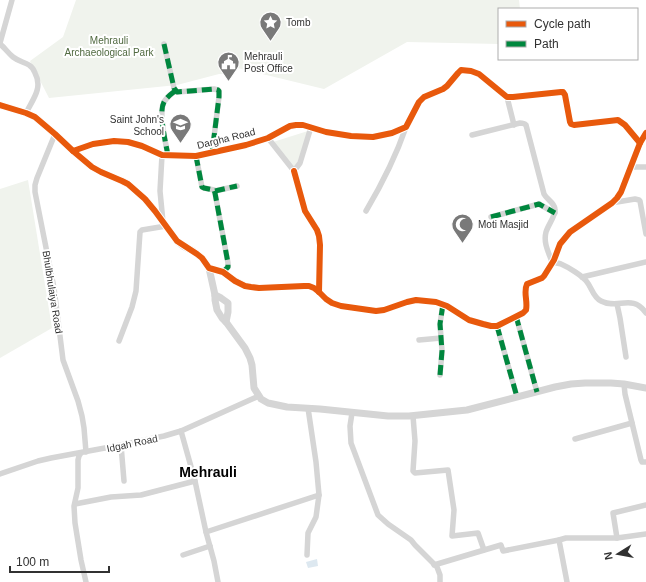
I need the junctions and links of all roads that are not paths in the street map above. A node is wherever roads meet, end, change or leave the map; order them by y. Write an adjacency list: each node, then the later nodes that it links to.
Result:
1 (12, 0): 2 (street)
2 (0, 44): 7 (street)
3 (164, 44): 4 (street)
4 (175, 91): 17 (street); 18 (street)
5 (508, 97): 8 (street); 10 (street); 15 (street)
6 (0, 105): 7 (street)
7 (26, 113): 11 (street)
8 (514, 125): 12 (street); 27 (street)
9 (310, 127): 10 (street); 14 (street); 22 (street)
10 (406, 127): 26 (street)
11 (55, 134): 16 (street); 61 (street, Bhulbhulaiya Road)
12 (472, 135)
13 (645, 135): 15 (street)
14 (268, 138): 17 (street, Dargha Road); 22 (street, Dargha Road)
15 (640, 143): 20 (street)
16 (73, 151): 18 (street, Dargha Road); 29 (street)
17 (212, 153): 19 (street, Dargha Road)
18 (165, 156): 19 (street, Dargha Road); 29 (street)
19 (196, 156): 24 (street)
20 (631, 167): 21 (street); 25 (street)
21 (646, 167)
22 (294, 171): 36 (street)
23 (237, 186): 24 (street)
24 (215, 191): 34 (street)
25 (611, 203): 30 (street); 31 (street)
26 (366, 210)
27 (555, 213): 28 (street); 31 (street)
28 (492, 216)
29 (165, 224): 33 (street); 46 (street)
30 (646, 234)
31 (552, 262): 35 (street); 41 (street)
32 (646, 262): 35 (street)
33 (209, 268): 34 (street); 37 (street)
34 (223, 272): 36 (street)
35 (582, 277): 39 (street)
36 (319, 292): 38 (street)
37 (215, 295): 42 (street); 42 (street)
38 (443, 304): 43 (street); 44 (street)
39 (617, 304): 40 (street); 47 (street)
40 (646, 313)
41 (516, 316): 43 (street); 51 (street)
42 (226, 322): 52 (street)
43 (496, 326): 53 (street)
44 (441, 338): 45 (street); 48 (street)
45 (419, 340)
46 (119, 341)
47 (626, 357)
48 (440, 375)
49 (624, 384): 50 (street); 51 (street); 57 (street)
50 (646, 388)
51 (537, 392): 53 (street)
52 (259, 396): 54 (street); 58 (street, Idgah Road)
53 (517, 397): 56 (street)
54 (308, 408): 55 (street); 66 (street)
55 (352, 413): 56 (street); 77 (street)
56 (413, 416): 74 (street)
57 (632, 423): 59 (street); 62 (street)
58 (181, 431): 60 (street, Idgah Road); 65 (street)
59 (575, 438)
60 (120, 445): 61 (street, Idgah Road); 64 (street)
61 (84, 452): 63 (street, Idgah Road); 67 (street, Bhulbhulaiya Road)
62 (646, 462)
63 (0, 474)
64 (124, 481)
65 (195, 481): 67 (street); 69 (street)
66 (319, 495): 69 (street); 76 (street)
67 (75, 504): 78 (street, Bhulbhulaiya Road)
68 (646, 505): 71 (street)
69 (206, 532): 73 (street)
70 (646, 534): 71 (street)
71 (617, 538): 72 (street)
72 (559, 540): 74 (street); 81 (street)
73 (210, 546): 75 (street); 79 (street)
74 (484, 550): 77 (street)
75 (184, 555)
76 (307, 555)
77 (434, 565): 80 (street)
78 (86, 582)
79 (218, 582)
80 (440, 582)
81 (567, 582)

